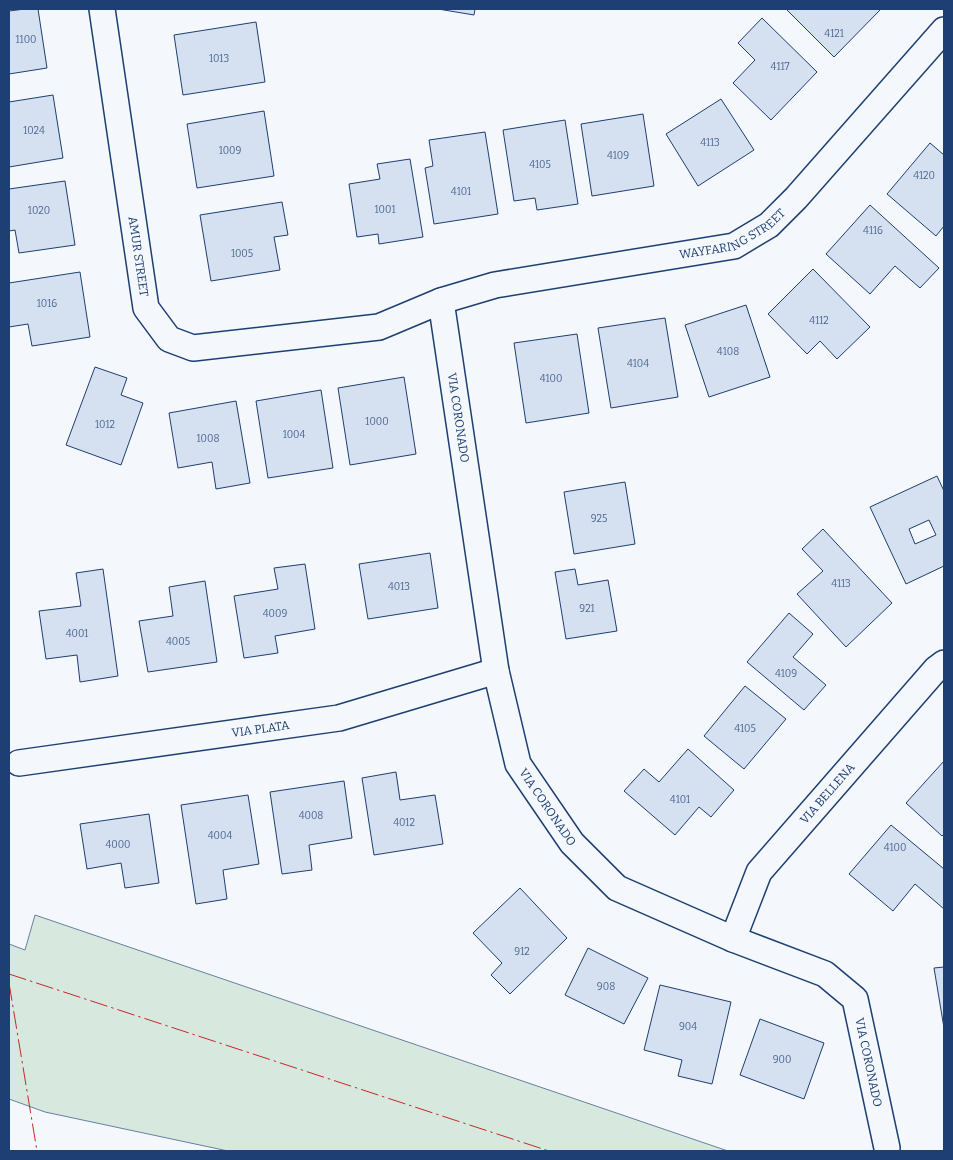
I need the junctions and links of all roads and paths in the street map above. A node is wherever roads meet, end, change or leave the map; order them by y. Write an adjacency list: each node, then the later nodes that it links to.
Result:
1 (102, 9): 3 (street, AMUR STREET)
2 (944, 30): 3 (street, WAYFARING STREET)
3 (441, 300): 5 (street, VIA CORONADO)
4 (944, 663): 7 (street, VIA BELLENA)
5 (496, 671): 6 (street, VIA PLATA); 7 (street, VIA CORONADO)
6 (20, 762)
7 (733, 939): 8 (street, VIA CORONADO)
8 (887, 1148)

